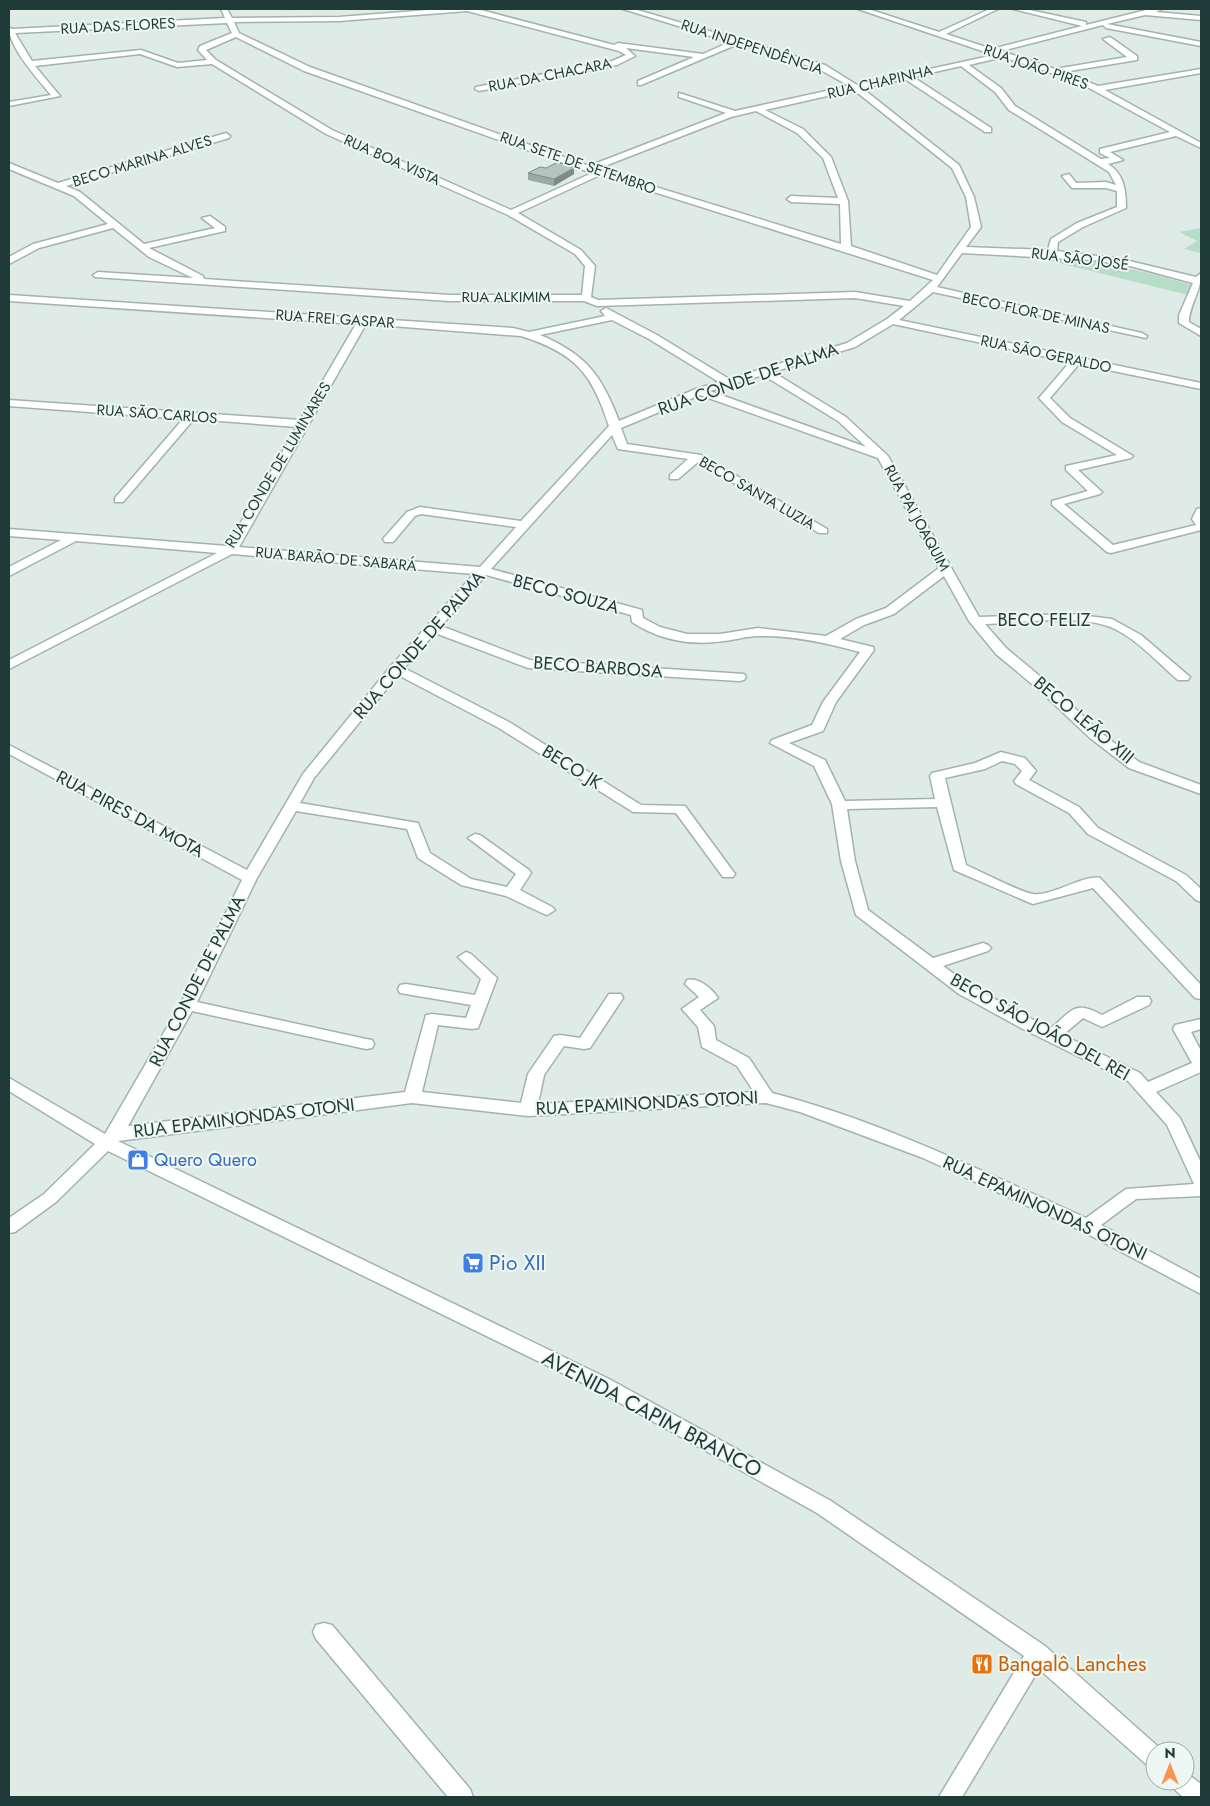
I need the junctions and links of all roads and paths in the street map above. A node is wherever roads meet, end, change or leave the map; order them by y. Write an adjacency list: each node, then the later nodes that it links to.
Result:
1 (224, 9): 13 (street)
2 (286, 9): 11 (street)
3 (465, 9): 11 (street, RUA DAS FLORES)
4 (470, 9): 20 (street, RUA DA CHACARA)
5 (627, 9): 19 (street, RUA INDEPENDÊNCIA)
6 (861, 9): 17 (street, RUA JOÃO PIRES)
7 (995, 9): 17 (street)
8 (1016, 9): 14 (street)
9 (1158, 9): 10 (street)
10 (1146, 13): 12 (street); 14 (street)
11 (275, 18): 13 (street, RUA DAS FLORES)
12 (1201, 18)
13 (230, 20): 15 (street, RUA DAS FLORES); 16 (street)
14 (1088, 25): 21 (street); 23 (street)
15 (9, 30): 25 (street)
16 (236, 34): 24 (street); 46 (street, RUA SETE DE SETEMBRO)
17 (940, 34): 23 (street, RUA JOÃO PIRES)
18 (1107, 39): 28 (street)
19 (739, 41): 22 (street); 33 (street, RUA INDEPENDÊNCIA)
20 (597, 42): 22 (street); 34 (street, RUA DA CHACARA)
21 (1201, 44)
22 (702, 56): 32 (street)
23 (1004, 56): 26 (street, RUA CHAPINHA); 28 (street, RUA JOÃO PIRES)
24 (213, 62): 25 (street); 53 (street, RUA BOA VISTA)
25 (30, 64): 37 (street)
26 (963, 64): 29 (street, RUA CHAPINHA); 44 (street)
27 (1201, 71): 30 (street)
28 (1054, 72): 35 (street, RUA JOÃO PIRES)
29 (905, 75): 33 (street, RUA CHAPINHA); 40 (street)
30 (1183, 75): 31 (street); 35 (street)
31 (1201, 82)
32 (640, 83)
33 (857, 88): 38 (street, RUA CHAPINHA); 58 (street, RUA INDEPENDÊNCIA)
34 (479, 89)
35 (1097, 89): 41 (street, RUA JOÃO PIRES)
36 (682, 95): 39 (street)
37 (9, 104)
38 (758, 109): 39 (street, RUA CHAPINHA); 52 (street)
39 (735, 114): 46 (street, RUA CHAPINHA)
40 (988, 130)
41 (1176, 133): 43 (street, RUA JOÃO PIRES); 44 (street)
42 (226, 136): 49 (street, BECO MARINA ALVES)
43 (1201, 146)
44 (1101, 162): 50 (street)
45 (9, 166): 49 (street)
46 (589, 169): 47 (street, RUA SETE DE SETEMBRO)
47 (600, 172): 53 (street); 57 (street, RUA SETE DE SETEMBRO)
48 (1066, 176): 50 (street)
49 (58, 186): 55 (street)
50 (1121, 189): 59 (street)
51 (791, 199): 52 (street)
52 (844, 201): 57 (street)
53 (510, 213): 67 (street, RUA BOA VISTA)
54 (207, 218): 56 (street)
55 (114, 225): 56 (street); 60 (street)
56 (140, 247): 64 (street)
57 (846, 248): 62 (street, RUA SETE DE SETEMBRO)
58 (960, 250): 59 (street, RUA SÃO JOSÉ); 62 (street, RUA INDEPENDÊNCIA)
59 (1052, 253): 63 (street, RUA SÃO JOSÉ)
60 (9, 261)
61 (98, 275): 64 (street, RUA ALKIMIM)
62 (940, 279): 65 (street, RUA INDEPENDÊNCIA)
63 (1201, 280): 73 (street)
64 (206, 281): 67 (street, RUA ALKIMIM)
65 (931, 289): 69 (street, RUA INDEPENDÊNCIA); 75 (street, BECO FLOR DE MINAS)
66 (9, 298): 72 (street, RUA FREI GASPAR)
67 (586, 298): 68 (street, RUA ALKIMIM)
68 (597, 303): 69 (street, RUA ALKIMIM); 70 (street)
69 (913, 304): 71 (street, RUA INDEPENDÊNCIA)
70 (613, 317): 74 (street); 78 (street)
71 (891, 320): 76 (street, RUA SÃO GERALDO); 77 (street, RUA CONDE DE PALMA)
72 (363, 321): 74 (street, RUA FREI GASPAR); 83 (street, RUA CONDE DE LUMINARES)
73 (1201, 333)
74 (532, 334): 84 (street, RUA FREI GASPAR)
75 (1142, 336)
76 (1076, 361): 79 (street, RUA SÃO GERALDO); 92 (street)
77 (764, 371): 78 (street, RUA CONDE DE PALMA); 86 (street, RUA PAI JOAQUIM)
78 (729, 383): 80 (street, RUA CONDE DE PALMA)
79 (1201, 386)
80 (700, 392): 84 (street, RUA CONDE DE PALMA); 86 (street)
81 (9, 403): 82 (street, RUA SÃO CARLOS)
82 (191, 416): 83 (street, RUA SÃO CARLOS); 88 (street)
83 (304, 424): 97 (street, RUA CONDE DE LUMINARES)
84 (614, 427): 85 (street, BECO SANTA LUZIA); 91 (street, RUA CONDE DE PALMA)
85 (697, 457): 87 (street); 93 (street, BECO SANTA LUZIA)
86 (884, 458): 98 (street, RUA PAI JOAQUIM)
87 (674, 477)
88 (119, 500)
89 (1201, 511): 90 (street)
90 (1201, 524)
91 (524, 525): 96 (street); 99 (street, RUA CONDE DE PALMA)
92 (1201, 528)
93 (823, 531)
94 (9, 532): 95 (street, RUA BARÃO DE SABARÁ)
95 (74, 537): 97 (street, RUA BARÃO DE SABARÁ); 100 (street)
96 (389, 540)
97 (231, 550): 99 (street, RUA BARÃO DE SABARÁ); 105 (street, RUA CONDE DE LUMINARES)
98 (946, 570): 101 (street, RUA PAI JOAQUIM); 103 (street)
99 (483, 571): 102 (street, RUA CONDE DE PALMA); 103 (street, BECO SOUZA)
100 (9, 572)
101 (975, 620): 104 (street, RUA PAI JOAQUIM); 108 (street, BECO FELIZ)
102 (434, 628): 106 (street, RUA CONDE DE PALMA); 107 (street, BECO BARBOSA)
103 (829, 640): 112 (street)
104 (1001, 651): 110 (street, BECO LEÃO XIII)
105 (9, 665)
106 (396, 669): 113 (street, RUA CONDE DE PALMA); 115 (street, BECO JK)
107 (738, 677)
108 (1183, 678)
109 (9, 749): 116 (street, RUA PIRES DA MOTA)
110 (1201, 790)
111 (942, 803): 112 (street); 118 (street); 125 (street)
112 (839, 805): 122 (street, BECO SÃO JOÃO DEL REI)
113 (293, 806): 116 (street, RUA CONDE DE PALMA); 117 (street)
114 (475, 838): 117 (street)
115 (728, 874)
116 (250, 878): 129 (street, RUA CONDE DE PALMA)
117 (511, 892): 119 (street)
118 (1201, 897)
119 (547, 910)
120 (983, 948): 122 (street)
121 (466, 957): 127 (street)
122 (931, 964): 131 (street, BECO SÃO JOÃO DEL REI)
123 (693, 984): 137 (street)
124 (406, 989): 127 (street)
125 (1201, 994)
126 (615, 998): 138 (street)
127 (480, 1001): 136 (street)
128 (1143, 1001): 131 (street)
129 (188, 1005): 132 (street); 139 (street, RUA CONDE DE PALMA)
130 (1201, 1024): 133 (street)
131 (1051, 1036): 135 (street, BECO SÃO JOÃO DEL REI)
132 (366, 1044)
133 (1201, 1066): 135 (street)
134 (9, 1084): 139 (street, AVENIDA CAPIM BRANCO)
135 (1144, 1090): 140 (street, BECO SÃO JOÃO DEL REI)
136 (412, 1097): 138 (street, RUA EPAMINONDAS OTONI); 139 (street, RUA EPAMINONDAS OTONI)
137 (766, 1097): 138 (street, RUA EPAMINONDAS OTONI); 143 (street, RUA EPAMINONDAS OTONI)
138 (528, 1110)
139 (110, 1138): 142 (street, RUA CONDE DE PALMA); 146 (street, AVENIDA CAPIM BRANCO)
140 (1201, 1181)
141 (1201, 1190): 143 (street)
142 (9, 1226)
143 (1088, 1226): 144 (street, RUA EPAMINONDAS OTONI)
144 (1201, 1287)
145 (324, 1632): 148 (street)
146 (1037, 1653): 147 (street, AVENIDA CAPIM BRANCO); 149 (street)
147 (1145, 1749)
148 (462, 1797)
149 (950, 1797)

